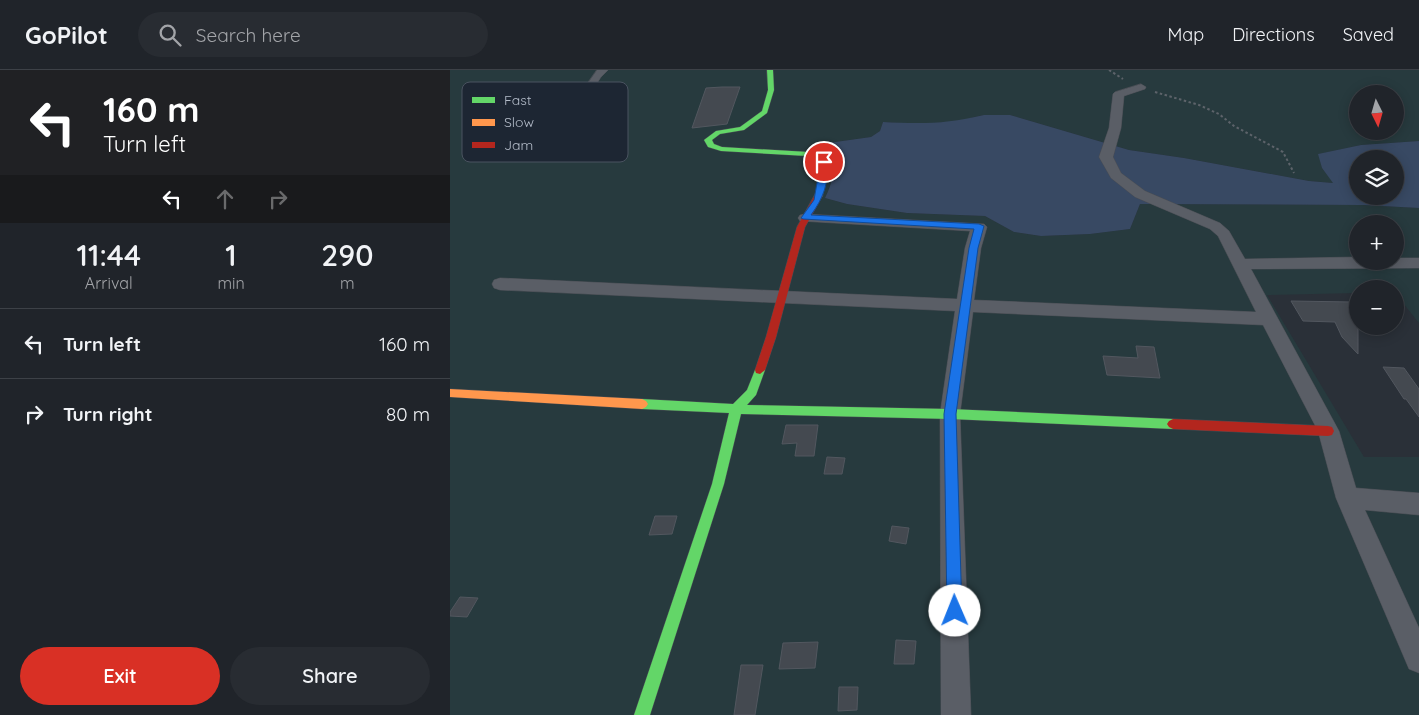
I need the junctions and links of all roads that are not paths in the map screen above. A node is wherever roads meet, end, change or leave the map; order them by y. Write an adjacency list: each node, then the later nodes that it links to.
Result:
1 (603, 70): 3 (street)
2 (770, 70): 5 (street)
3 (593, 82)
4 (1141, 87): 7 (street)
5 (806, 218): 9 (street); 10 (street)
6 (1419, 263): 7 (street)
7 (1240, 264): 11 (street)
8 (500, 284): 9 (street)
9 (782, 299): 10 (street); 13 (street)
10 (966, 305): 11 (street); 14 (street)
11 (1269, 319): 15 (street)
12 (450, 393): 13 (street)
13 (736, 409): 14 (street); 19 (street)
14 (950, 414): 15 (street); 20 (street)
15 (1328, 431): 16 (street)
16 (1348, 498): 17 (street); 18 (street)
17 (1419, 504)
18 (1419, 659)
19 (642, 715)
20 (956, 715)

